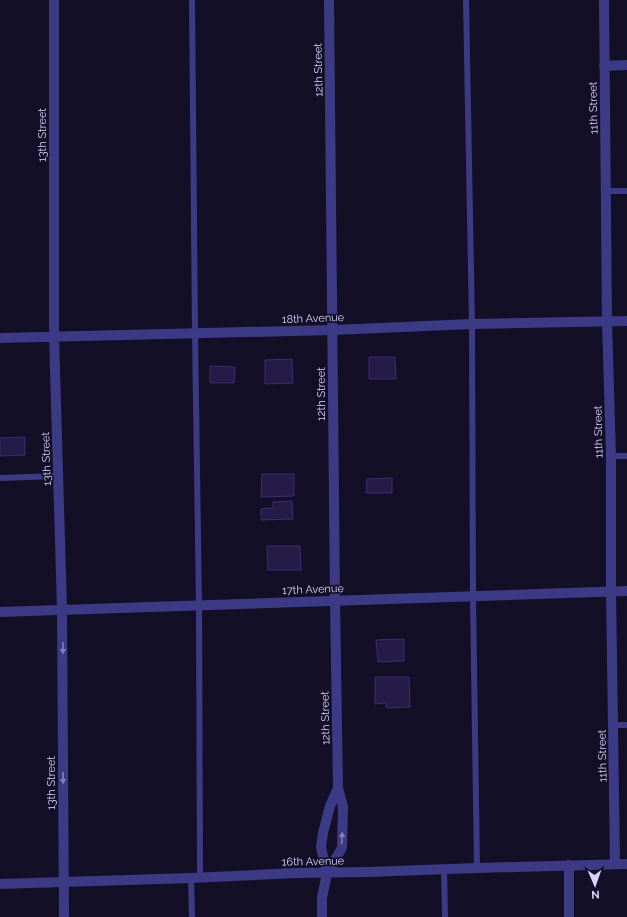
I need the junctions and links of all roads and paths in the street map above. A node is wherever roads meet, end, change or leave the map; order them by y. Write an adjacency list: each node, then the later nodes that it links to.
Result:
1 (54, 0): 15 (street, 13th Street)
2 (192, 0): 14 (lane)
3 (329, 0): 13 (street, 12th Street)
4 (466, 0): 12 (lane)
5 (604, 0): 7 (street, 11th Street)
6 (627, 65): 7 (street)
7 (604, 66): 8 (street, 11th Street)
8 (606, 191): 9 (lane); 10 (street, 11th Street)
9 (627, 191)
10 (607, 321): 11 (street, 18th Avenue); 12 (street, 18th Avenue); 17 (street, 11th Street)
11 (627, 321)
12 (472, 324): 13 (street, 18th Avenue); 23 (lane)
13 (332, 330): 14 (street, 18th Avenue); 24 (street, 12th Street)
14 (195, 333): 15 (street, 18th Avenue); 25 (lane)
15 (54, 336): 16 (street, 18th Avenue); 19 (street, 13th Street)
16 (0, 338)
17 (610, 456): 18 (lane); 21 (street, 11th Street)
18 (627, 456)
19 (58, 476): 20 (lane); 26 (street, 13th Street)
20 (0, 478)
21 (611, 591): 22 (street, 17th Avenue); 23 (street, 17th Avenue); 28 (street, 11th Street)
22 (627, 591)
23 (473, 596): 24 (street, 17th Avenue); 34 (lane)
24 (335, 601): 25 (street, 17th Avenue); 30 (street, 12th Street)
25 (199, 605): 26 (street, 17th Avenue); 37 (lane)
26 (62, 609): 27 (street, 17th Avenue); 38 (street, 13th Street, one-way to 38)
27 (0, 612)
28 (613, 725): 29 (lane); 31 (street, 11th Street)
29 (627, 725)
30 (338, 788): 36 (street, 12th Street); 36 (street, 12th Street, one-way to 30)
31 (615, 864): 32 (street, 16th Avenue); 33 (street, 16th Avenue)
32 (627, 864)
33 (569, 865): 34 (street, 16th Avenue); 44 (street)
34 (477, 868): 35 (street, 16th Avenue)
35 (444, 869): 36 (street, 16th Avenue); 43 (lane)
36 (327, 873): 37 (street, 16th Avenue); 42 (street, 12th Street)
37 (196, 878): 38 (street, 16th Avenue); 41 (lane)
38 (64, 882): 39 (street, 16th Avenue); 40 (street, 13th Street)
39 (0, 884)
40 (64, 917)
41 (192, 917)
42 (322, 917)
43 (445, 917)
44 (569, 917)

